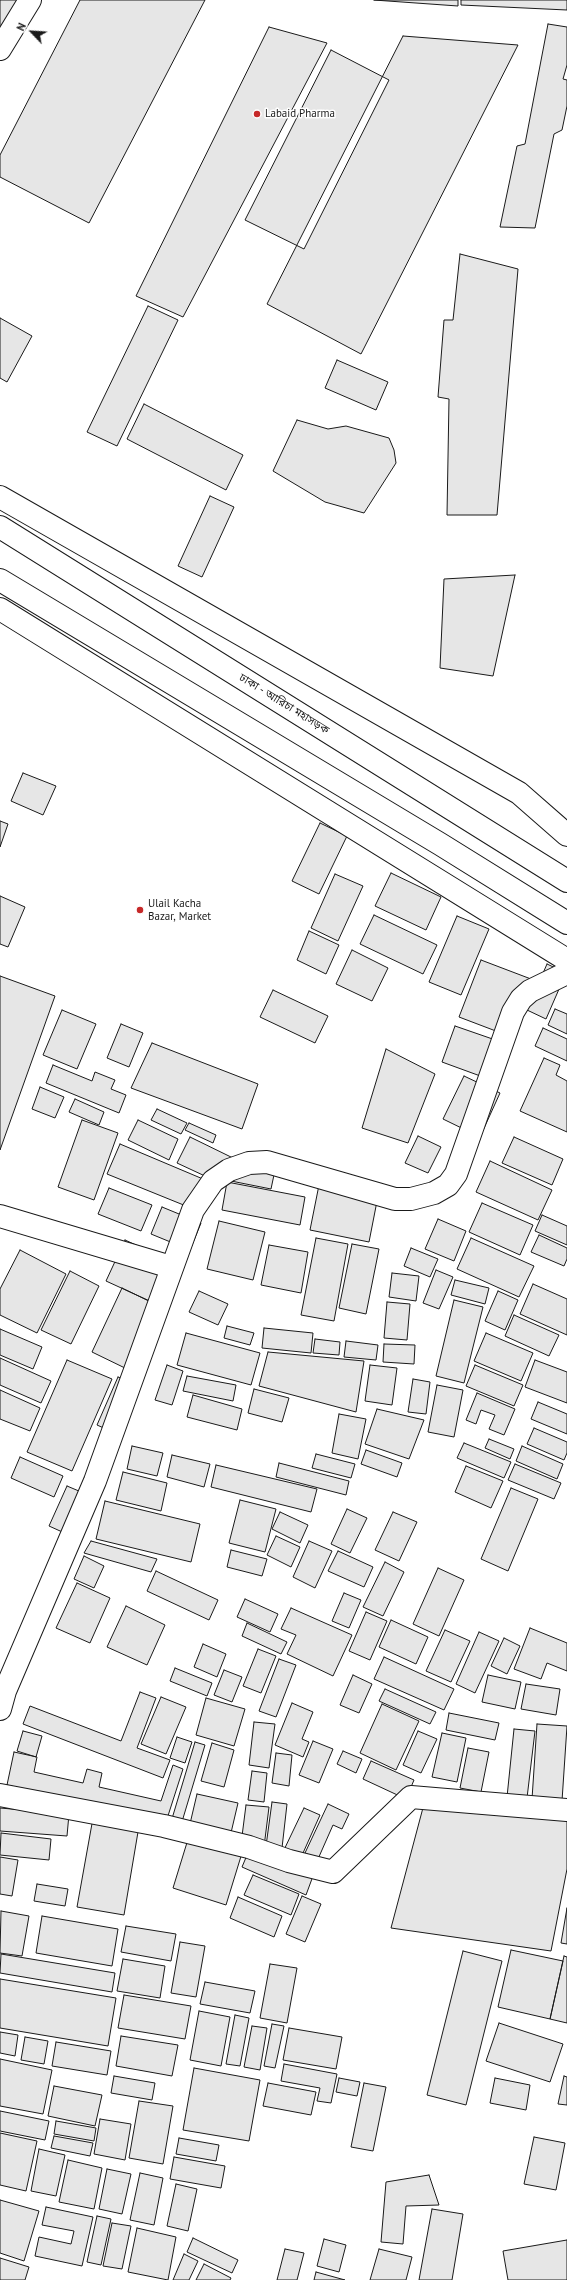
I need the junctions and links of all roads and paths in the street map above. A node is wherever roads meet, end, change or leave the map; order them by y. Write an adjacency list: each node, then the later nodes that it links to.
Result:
1 (30, 0): 2 (main road)
2 (0, 49)
3 (0, 497): 7 (main road)
4 (0, 527): 8 (main road, ঢাকা - আরিচা মহাসড়ক)
5 (0, 580): 9 (main road)
6 (0, 609): 10 (main road)
7 (567, 835)
8 (567, 881)
9 (567, 923)
10 (567, 960)
11 (567, 974): 13 (main road)
12 (0, 1216): 13 (main road)
13 (171, 1267): 14 (main road)
14 (0, 1709)
15 (0, 1795): 16 (main road)
16 (567, 1810)

